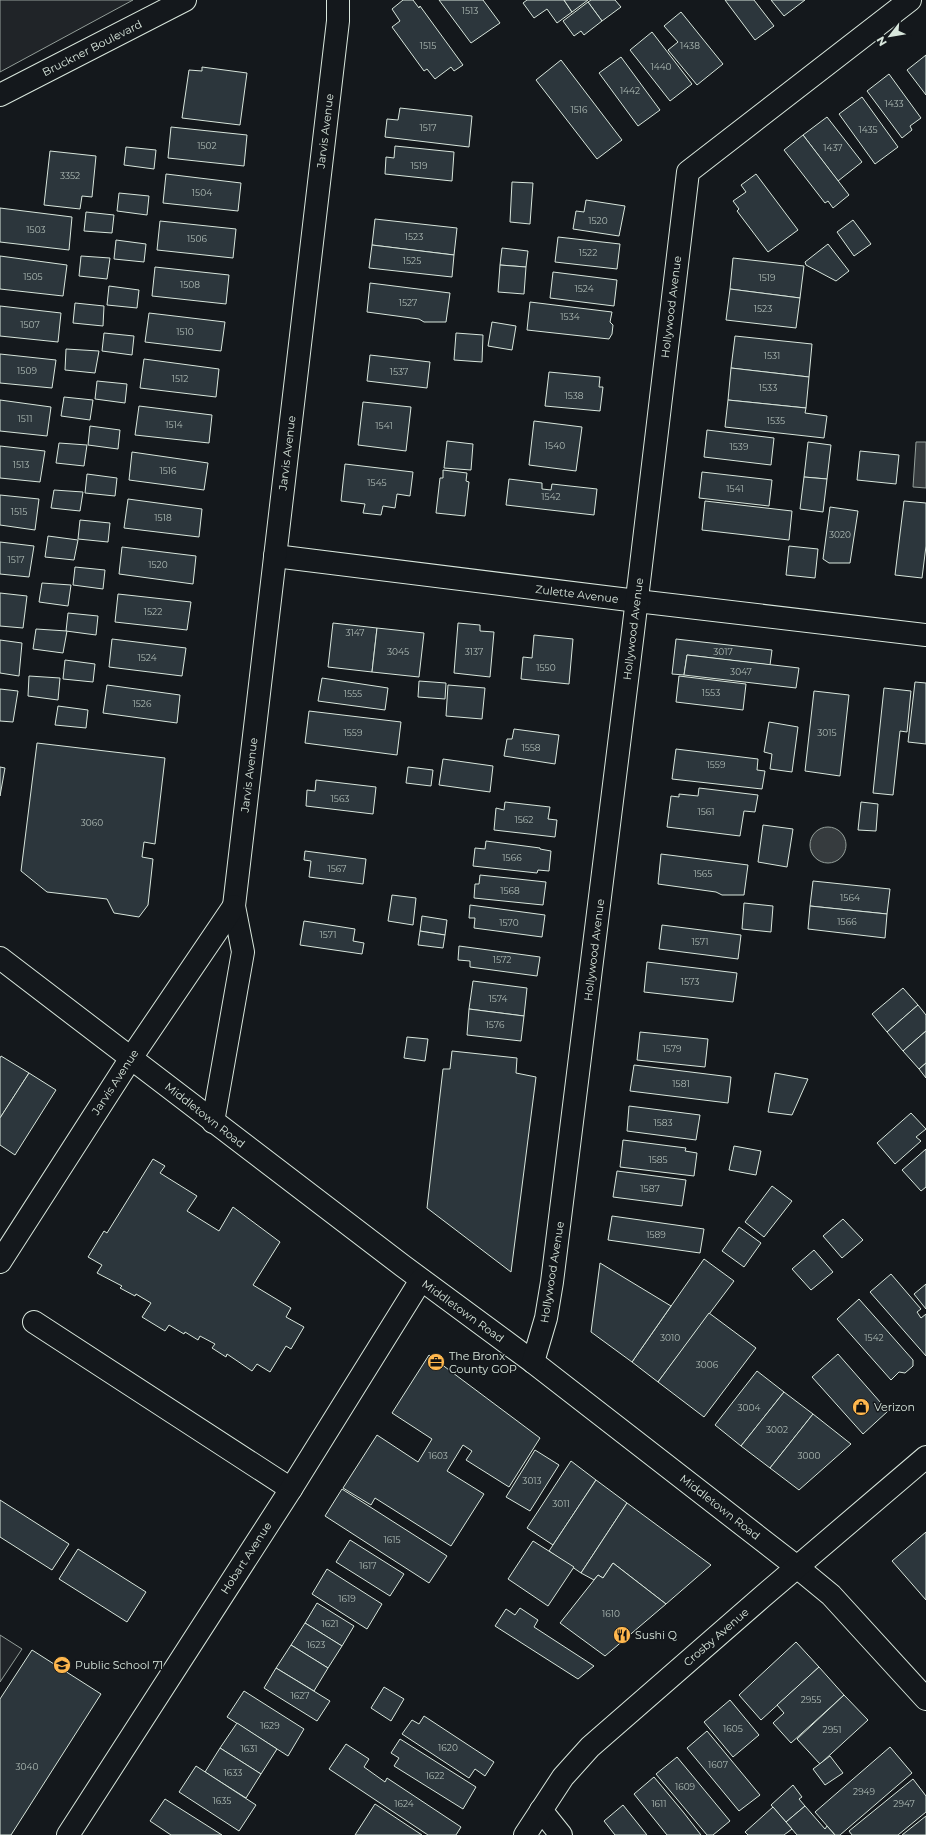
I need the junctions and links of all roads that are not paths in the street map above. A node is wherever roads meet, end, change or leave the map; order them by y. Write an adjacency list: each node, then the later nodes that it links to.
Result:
1 (185, 0): 4 (street, Bruckner Boulevard)
2 (338, 0): 5 (street, Jarvis Avenue)
3 (910, 0): 6 (street, Hollywood Avenue)
4 (0, 95)
5 (275, 556): 6 (street, Zulette Avenue); 8 (street, Jarvis Avenue)
6 (637, 601): 7 (street, Zulette Avenue); 15 (street, Hollywood Avenue)
7 (926, 635)
8 (234, 906): 10 (street, Jarvis Avenue); 11 (street, Jarvis Avenue)
9 (0, 958): 10 (street, Middletown Road)
10 (131, 1058): 11 (street, Middletown Road); 12 (street, Jarvis Avenue)
11 (213, 1122): 13 (street, Middletown Road)
12 (0, 1262)
13 (421, 1280): 15 (street, Middletown Road); 17 (street, Hobart Avenue)
14 (34, 1322): 17 (street)
15 (533, 1362): 18 (street, Middletown Road)
16 (926, 1457): 18 (street, Crosby Avenue)
17 (291, 1489): 21 (street, Hobart Avenue)
18 (797, 1567): 19 (street, Middletown Road); 20 (street, Crosby Avenue)
19 (926, 1699)
20 (541, 1810): 22 (street, Crosby Avenue); 23 (street)
21 (68, 1835)
22 (525, 1835)
23 (561, 1835)

